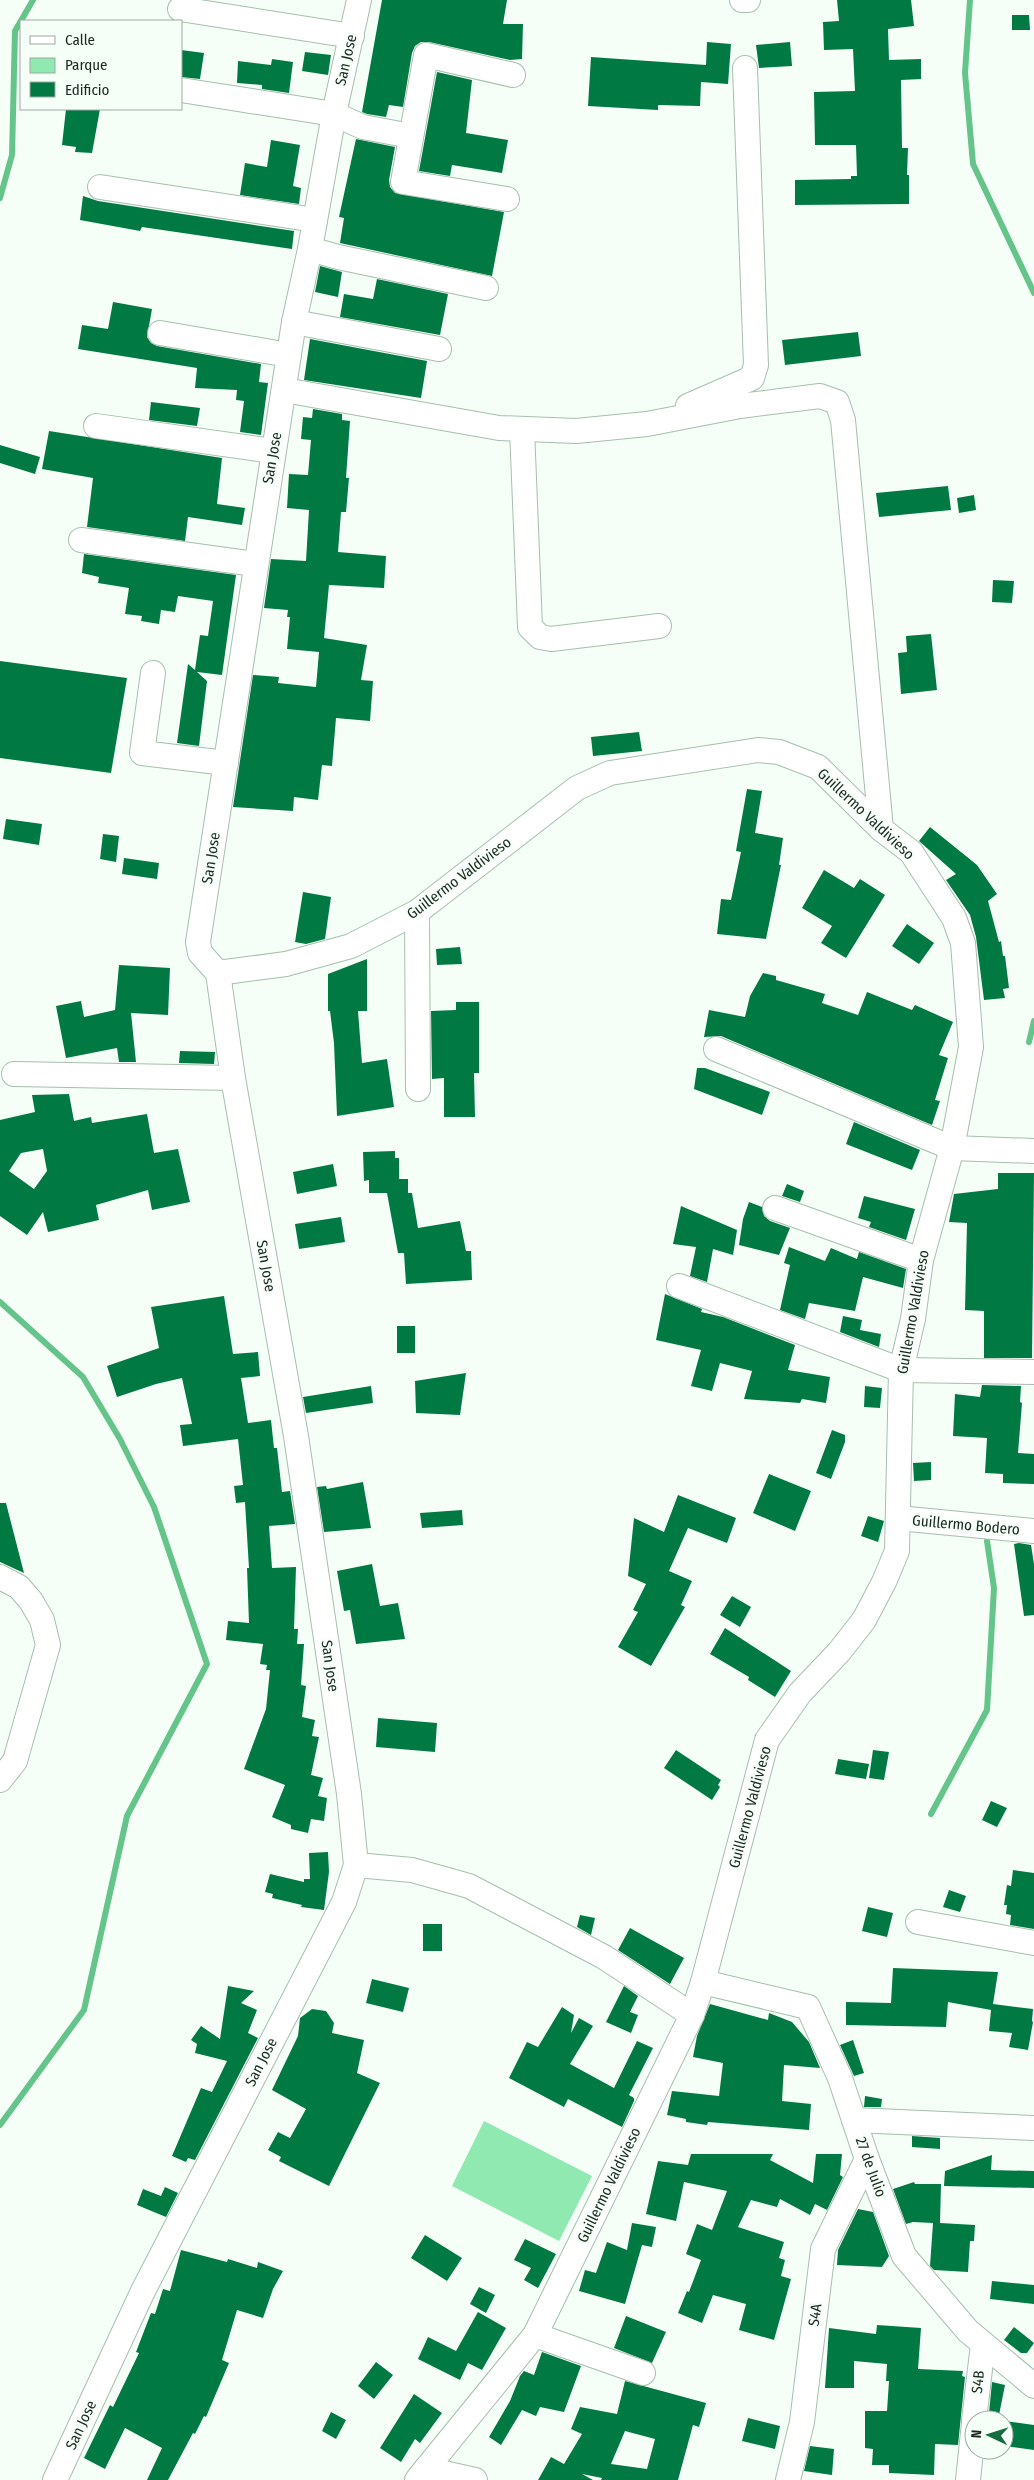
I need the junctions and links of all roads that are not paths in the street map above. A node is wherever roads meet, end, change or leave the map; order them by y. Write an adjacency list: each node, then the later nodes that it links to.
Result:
1 (359, 0): 5 (street, San Jose)
2 (742, 0): 3 (street)
3 (748, 0)
4 (180, 9): 5 (street)
5 (352, 36): 9 (street, San Jose)
6 (745, 68): 21 (street)
7 (513, 74): 10 (street)
8 (182, 90): 9 (street)
9 (334, 114): 10 (street); 13 (street, San Jose)
10 (411, 136): 12 (street)
11 (100, 186): 13 (street)
12 (507, 199)
13 (315, 220): 14 (street, San Jose)
14 (310, 249): 15 (street); 16 (street, San Jose)
15 (486, 288)
16 (294, 322): 18 (street); 19 (street, San Jose)
17 (160, 332): 19 (street)
18 (439, 349)
19 (289, 355): 20 (street, San Jose)
20 (284, 390): 23 (street); 24 (street, San Jose)
21 (647, 424): 23 (street); 30 (street)
22 (96, 426): 24 (street)
23 (522, 429): 27 (street)
24 (273, 451): 26 (street, San Jose)
25 (81, 540): 26 (street)
26 (255, 564): 29 (street, San Jose)
27 (659, 626)
28 (153, 673): 29 (street)
29 (226, 763): 32 (street, San Jose)
30 (882, 829): 31 (street, Guillermo Valdivieso); 37 (street, Guillermo Valdivieso)
31 (417, 912): 32 (street, Guillermo Valdivieso); 36 (street)
32 (218, 973): 35 (street, San Jose)
33 (716, 1050): 37 (street)
34 (14, 1074): 35 (street)
35 (233, 1078): 48 (street, San Jose)
36 (418, 1089)
37 (952, 1148): 38 (street); 40 (street, Guillermo Valdivieso)
38 (1034, 1151)
39 (775, 1208): 40 (street)
40 (921, 1260): 42 (street, Guillermo Valdivieso)
41 (679, 1286): 42 (street)
42 (901, 1370): 43 (street); 44 (street, Guillermo Valdivieso)
43 (1034, 1372)
44 (898, 1518): 45 (street, Guillermo Bodero); 51 (street, Guillermo Valdivieso)
45 (1034, 1531)
46 (0, 1577): 47 (street)
47 (0, 1780)
48 (356, 1865): 52 (street); 63 (street, San Jose)
49 (918, 1922): 50 (street)
50 (1034, 1943)
51 (703, 1982): 52 (street, Guillermo Valdivieso); 53 (street, 27 de Julio)
52 (692, 2014): 56 (street, Guillermo Valdivieso)
53 (854, 2120): 54 (street); 55 (street, 27 de Julio)
54 (1034, 2128)
55 (867, 2159): 57 (street, 27 de Julio); 65 (street, S4A)
56 (535, 2335): 58 (street); 62 (street, Guillermo Valdivieso)
57 (983, 2344): 59 (street, 27 de Julio); 60 (street, S4B)
58 (643, 2373)
59 (1034, 2386)
60 (975, 2410)
61 (970, 2460): 66 (street, S4B)
62 (421, 2475): 64 (street)
63 (55, 2480)
64 (475, 2480)
65 (788, 2480)
66 (968, 2480)

